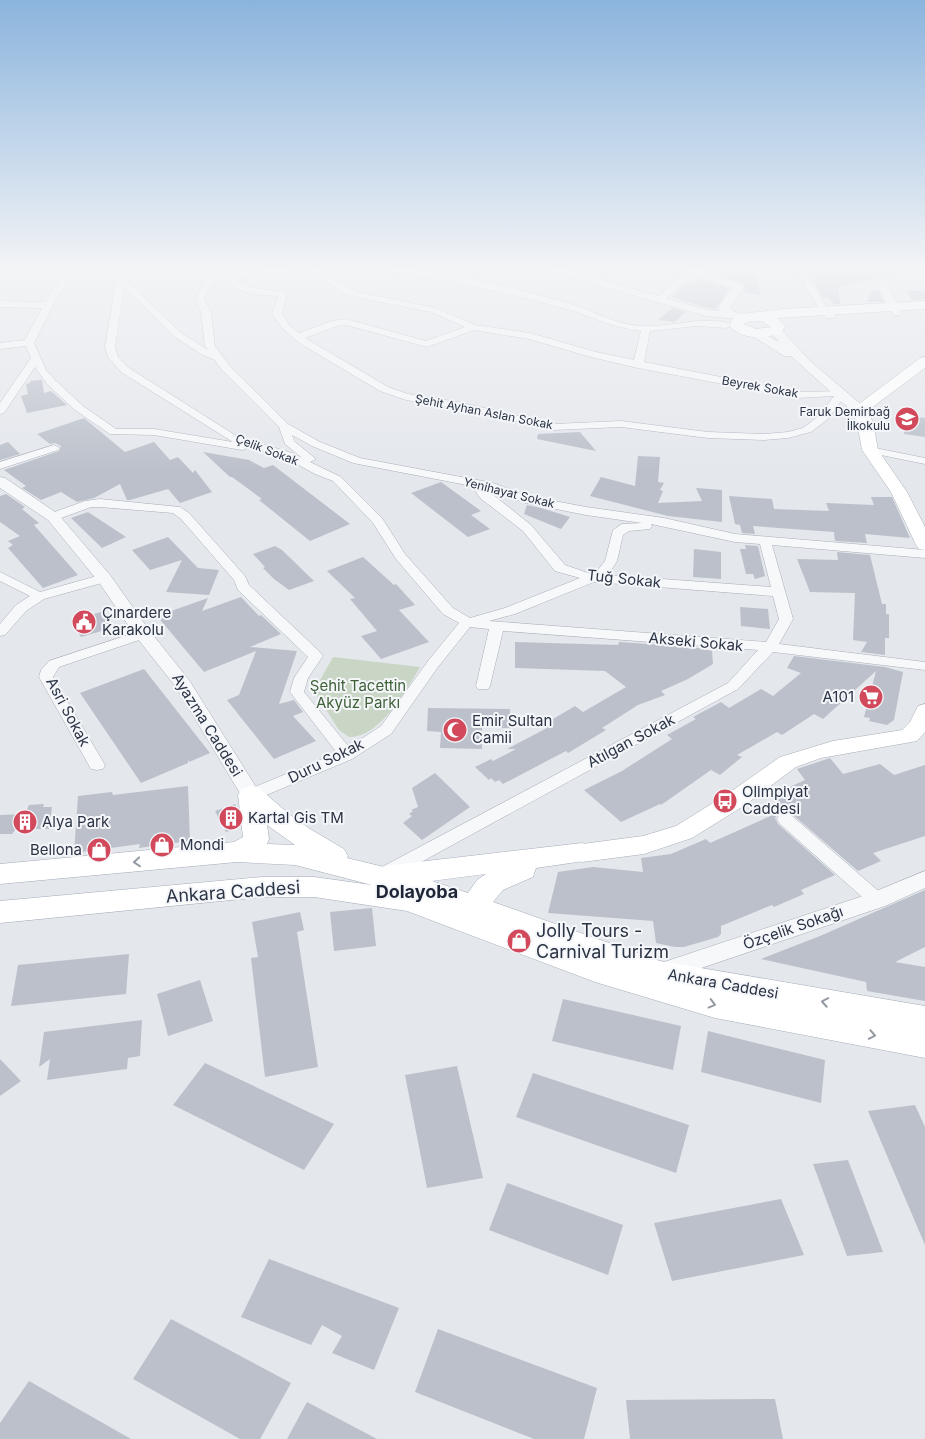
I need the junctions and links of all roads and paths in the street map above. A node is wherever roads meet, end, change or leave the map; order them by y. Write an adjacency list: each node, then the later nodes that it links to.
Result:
1 (32, 336): 12 (street)
2 (112, 336): 25 (street, Çelik Sokak)
3 (177, 336): 15 (street)
4 (209, 336): 15 (street, Yenihayat Sokak)
5 (398, 336): 6 (street)
6 (448, 336)
7 (531, 336): 18 (street, Beyrek Sokak)
8 (644, 336): 18 (street)
9 (756, 336): 17 (street)
10 (780, 336): 17 (street)
11 (298, 337): 19 (street, Şehit Ayhan Aslan Sokak)
12 (29, 343): 13 (street); 14 (street)
13 (0, 346)
14 (36, 358): 21 (street); 25 (street)
15 (219, 358): 22 (street, Yenihayat Sokak)
16 (925, 361): 20 (main road)
17 (802, 362): 19 (street)
18 (638, 365): 19 (street, Beyrek Sokak)
19 (842, 393): 20 (street)
20 (859, 410): 24 (main road)
21 (0, 411)
22 (284, 426): 28 (street); 30 (street, Yenihayat Sokak)
23 (54, 448): 27 (street)
24 (870, 450): 26 (street); 32 (main road)
25 (288, 455): 28 (street, Çelik Sokak)
26 (925, 462)
27 (0, 466)
28 (337, 479): 42 (street, Çelik Sokak)
29 (0, 481): 31 (street, Ayazma Caddesi)
30 (475, 483): 33 (street, Yenihayat Sokak); 39 (street, Tuğ Sokak)
31 (53, 517): 38 (street, Ayazma Caddesi); 50 (street)
32 (920, 521): 35 (main road)
33 (734, 538): 34 (street, Yenihayat Sokak); 39 (street)
34 (765, 541): 36 (street, Yenihayat Sokak); 40 (street, Atılgan Sokak)
35 (925, 545)
36 (925, 554)
37 (1, 578): 41 (street)
38 (104, 578): 41 (street); 45 (street, Ayazma Caddesi)
39 (592, 578): 40 (street, Tuğ Sokak); 42 (street)
40 (780, 592): 46 (street, Atılgan Sokak)
41 (39, 596): 44 (street)
42 (467, 622): 43 (street, Akseki Sokak); 50 (street, Duru Sokak)
43 (497, 626): 46 (street, Akseki Sokak); 48 (street)
44 (0, 632)
45 (143, 634): 51 (street, Asri Sokak); 52 (street, Ayazma Caddesi)
46 (769, 648): 47 (street, Akseki Sokak); 61 (street, Atılgan Sokak)
47 (925, 666)
48 (483, 686)
49 (925, 711): 55 (main road)
50 (347, 755): 52 (street, Duru Sokak)
51 (97, 764)
52 (251, 795): 54 (main road); 57 (main road); 61 (main road)
53 (785, 819): 65 (street)
54 (237, 852): 57 (main road, Ankara Caddesi); 59 (main road, Ankara Caddesi, one-way to 59)
55 (582, 853): 58 (main road); 61 (main road)
56 (0, 865): 59 (main road)
57 (295, 868): 61 (main road, Ankara Caddesi); 63 (main road); 64 (main road); 67 (main road, Ankara Caddesi); 70 (main road, Ankara Caddesi, one-way to 70)
58 (523, 870): 63 (main road); 66 (main road)
59 (45, 871): 60 (main road, Ankara Caddesi)
60 (0, 874)
61 (382, 876): 63 (main road, Ankara Caddesi)
62 (925, 879): 65 (street, Özçelik Sokağı)
63 (417, 886): 66 (main road, Ankara Caddesi)
64 (0, 896)
65 (877, 900): 68 (street, Özçelik Sokağı)
66 (478, 909): 68 (main road, Ankara Caddesi)
67 (0, 912)
68 (659, 973): 69 (main road, Ankara Caddesi, one-way to 68)
69 (925, 1019)
70 (925, 1045)

